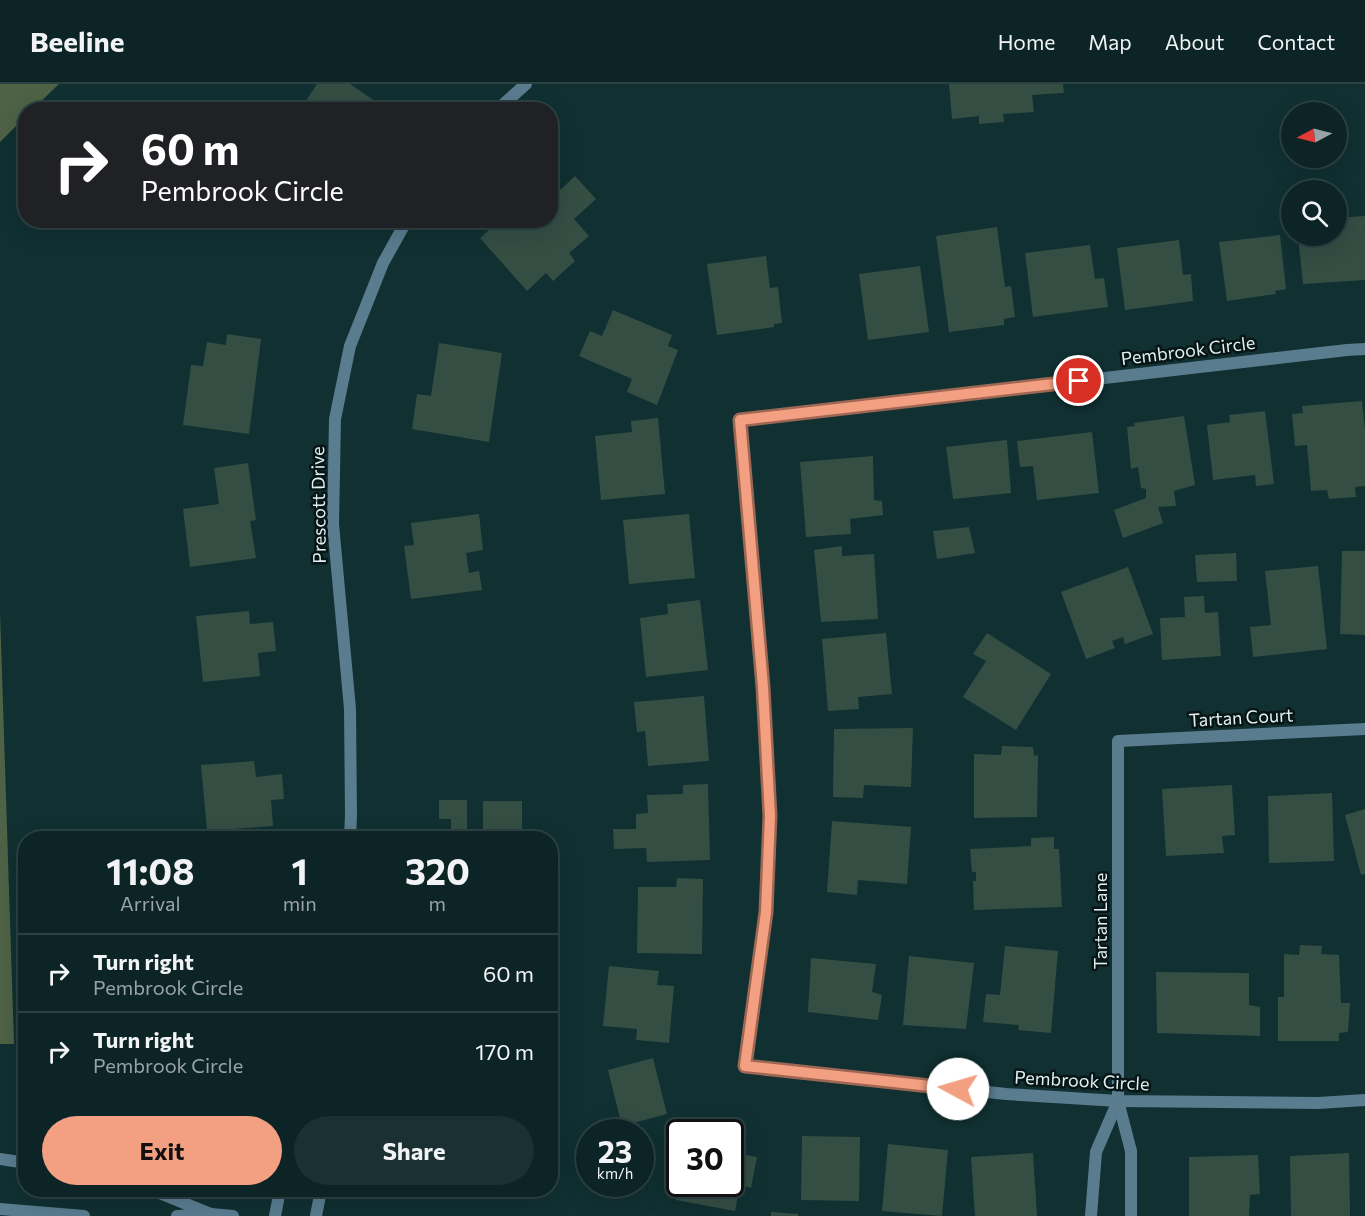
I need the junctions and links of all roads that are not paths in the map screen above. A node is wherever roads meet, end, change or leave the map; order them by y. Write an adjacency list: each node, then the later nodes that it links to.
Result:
1 (526, 84): 2 (street)
2 (506, 102)
3 (403, 228): 7 (street, Prescott Drive)
4 (1365, 350): 9 (street, Pembrook Circle)
5 (1365, 729): 6 (street, Tartan Court)
6 (1118, 741): 9 (street, Tartan Lane)
7 (350, 831)
8 (1365, 1100): 9 (street, Pembrook Circle)
9 (1118, 1101): 22 (street, Tartan Lane); 23 (street, Tartan Lane)
10 (0, 1159): 11 (street)
11 (18, 1162)
12 (169, 1197): 16 (street)
13 (279, 1197): 20 (street)
14 (320, 1197): 21 (street)
15 (0, 1209): 17 (street)
16 (211, 1214): 18 (street); 19 (street)
17 (84, 1216)
18 (177, 1216)
19 (233, 1216)
20 (275, 1216)
21 (316, 1216)
22 (1091, 1216)
23 (1131, 1216)

